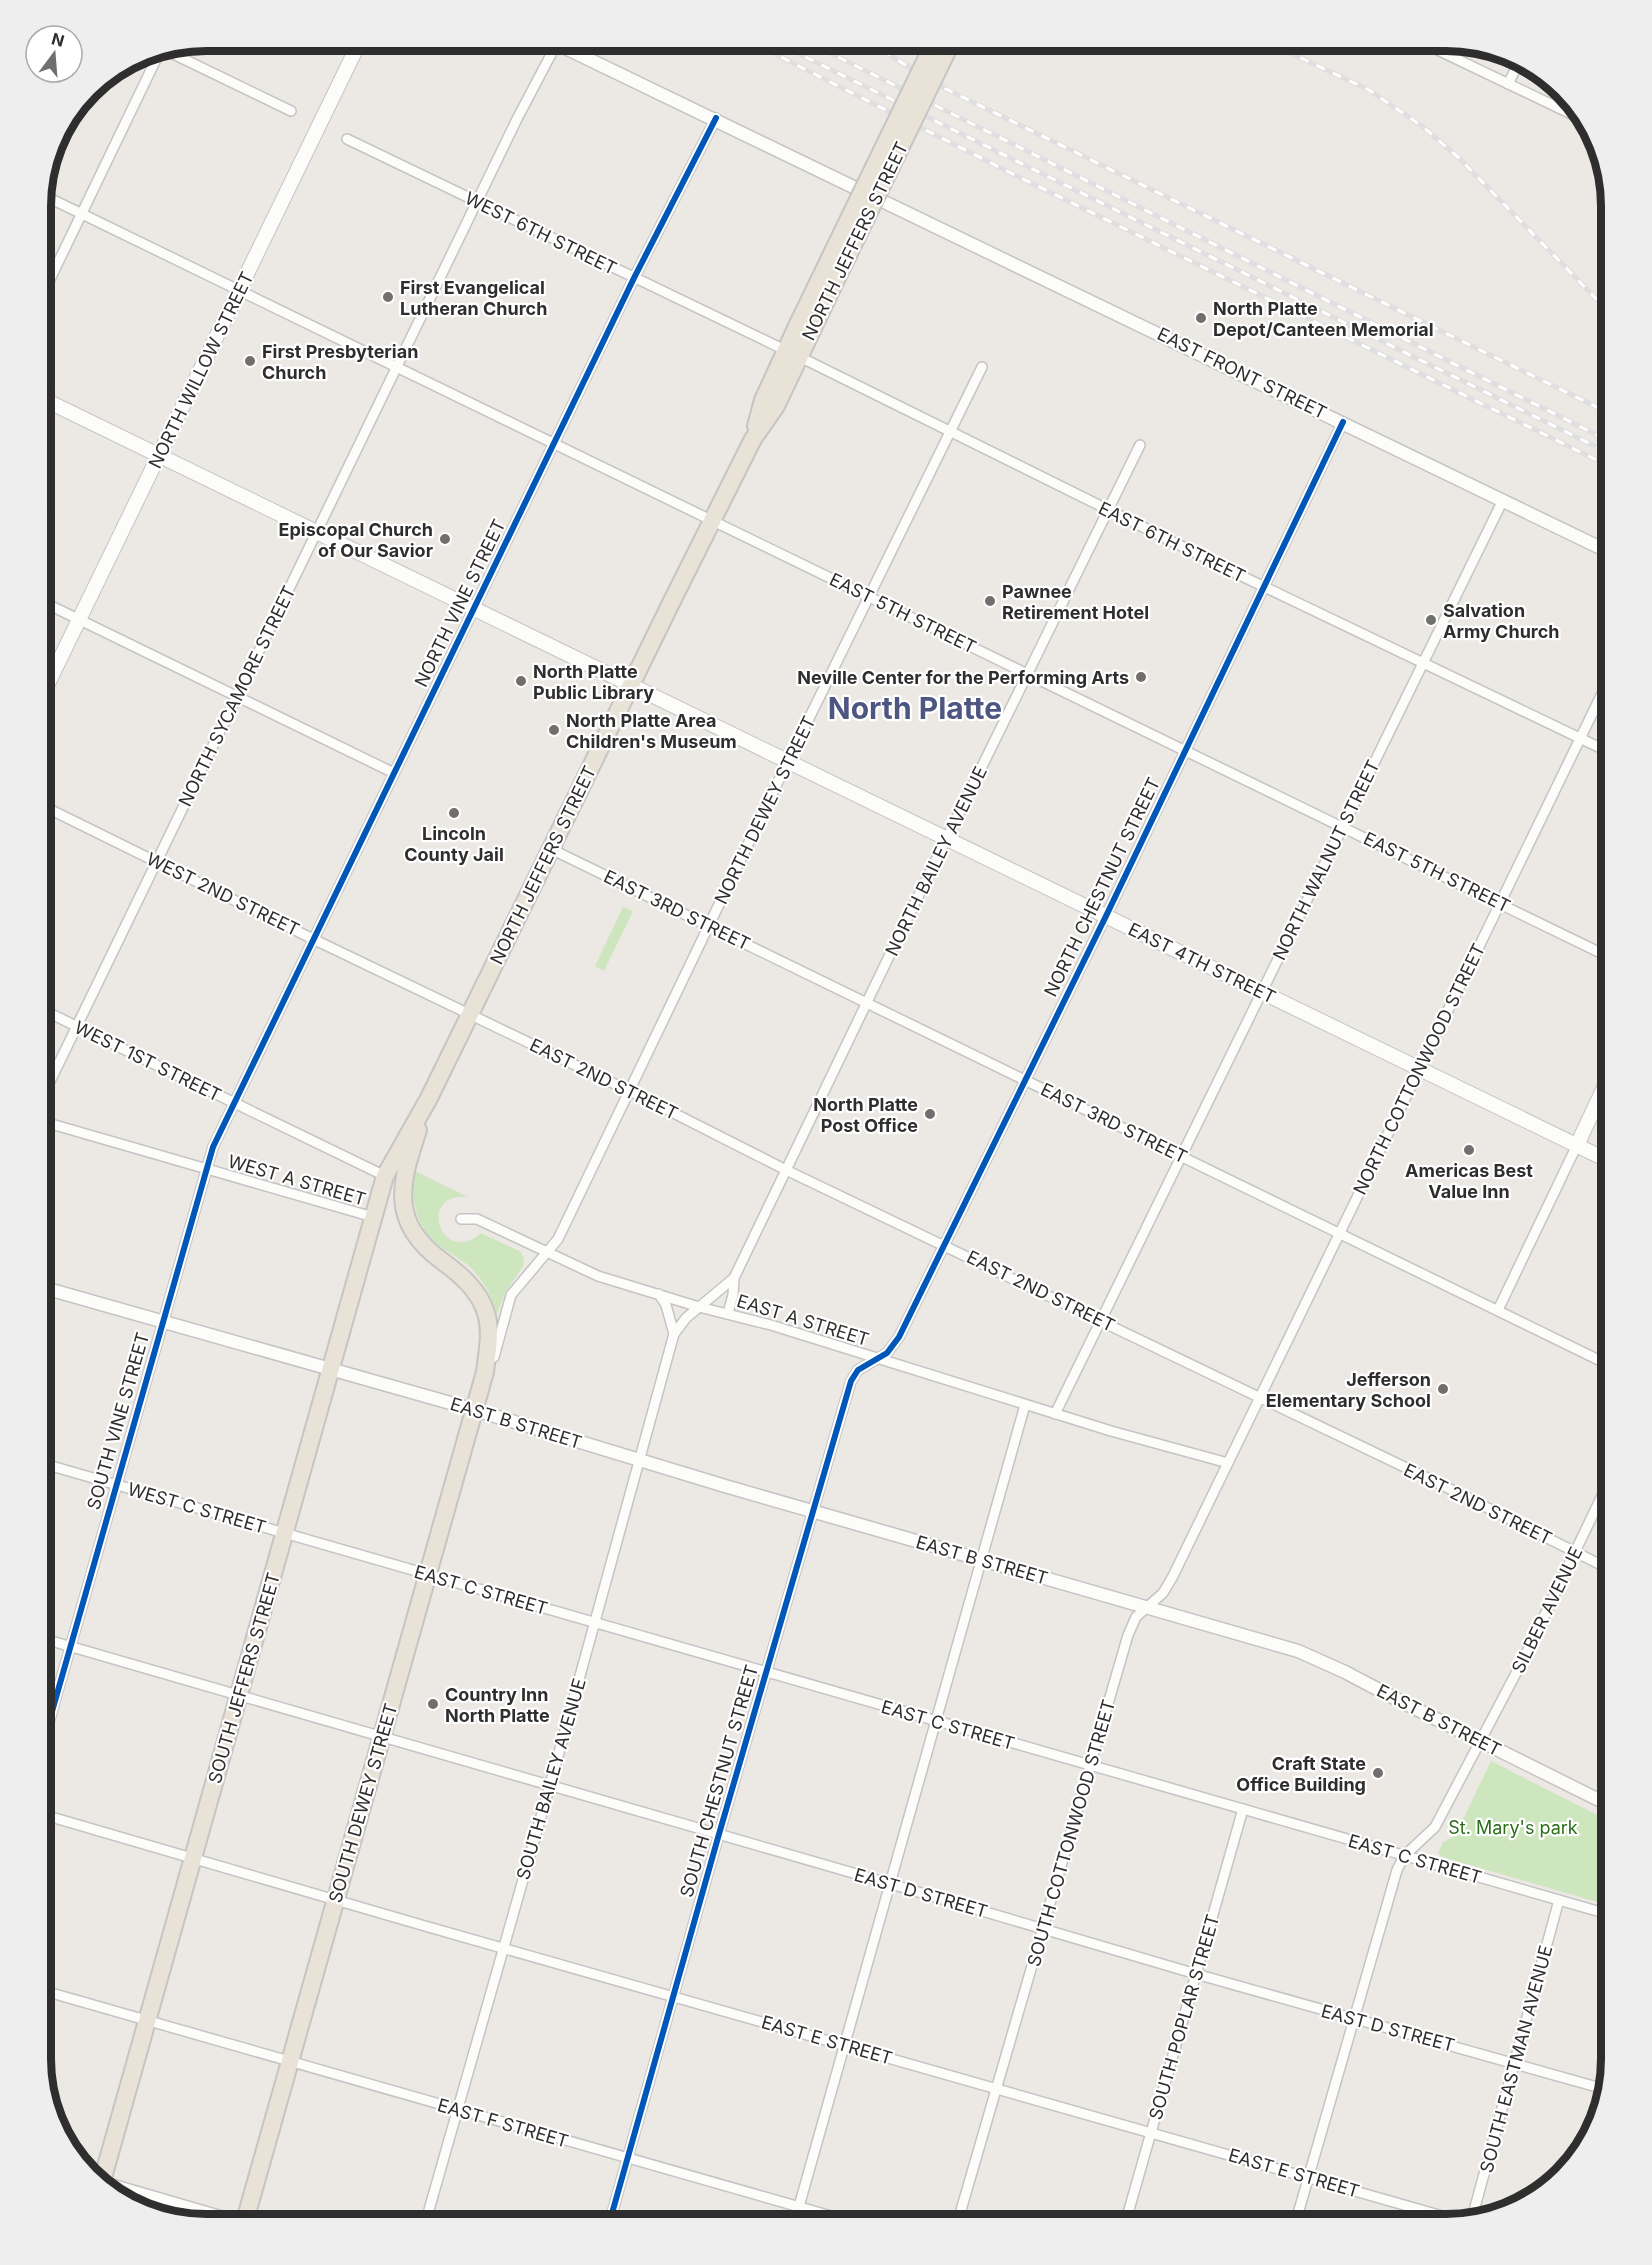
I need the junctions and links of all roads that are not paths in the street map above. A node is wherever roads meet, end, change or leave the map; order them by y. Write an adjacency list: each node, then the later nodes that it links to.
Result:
1 (355, 51): 20 (main road, NORTH WILLOW STREET)
2 (550, 51): 16 (street, NORTH SYCAMORE STREET)
3 (573, 51): 13 (street, EAST FRONT STREET)
4 (930, 51): 21 (highway, NORTH JEFFERS STREET, bridge)
5 (947, 51): 21 (highway, NORTH JEFFERS STREET, bridge)
6 (1440, 51): 10 (street)
7 (174, 55): 11 (street)
8 (157, 59): 17 (street)
9 (1516, 68): 10 (street)
10 (1508, 84): 12 (street)
11 (291, 111)
12 (1570, 113)
13 (716, 118): 19 (street, NORTH VINE STREET); 26 (street, EAST FRONT STREET)
14 (347, 139): 16 (street, WEST 6TH STREET)
15 (51, 199): 17 (street, EAST 5TH STREET)
16 (477, 202): 19 (street, WEST 6TH STREET); 24 (street, NORTH SYCAMORE STREET)
17 (81, 213): 18 (street); 20 (street, EAST 5TH STREET)
18 (51, 277)
19 (634, 278): 22 (street, WEST 6TH STREET); 28 (street, NORTH VINE STREET)
20 (240, 291): 24 (street, EAST 5TH STREET); 30 (main road, NORTH WILLOW STREET)
21 (805, 327): 22 (highway, NORTH JEFFERS STREET)
22 (793, 354): 27 (street, EAST 6TH STREET); 33 (highway, NORTH JEFFERS STREET)
23 (982, 367): 27 (street, NORTH DEWEY STREET)
24 (398, 368): 28 (street, EAST 5TH STREET); 34 (street, NORTH SYCAMORE STREET)
25 (51, 403): 30 (main road, EAST 4TH STREET)
26 (1343, 422): 31 (street, EAST FRONT STREET); 36 (street, NORTH CHESTNUT STREET)
27 (951, 432): 32 (street, EAST 6TH STREET); 37 (street, NORTH DEWEY STREET)
28 (554, 444): 33 (street, EAST 5TH STREET); 39 (street, NORTH VINE STREET)
29 (1140, 445): 32 (street, NORTH BAILEY AVENUE)
30 (159, 455): 34 (main road, EAST 4TH STREET); 40 (main road, NORTH WILLOW STREET)
31 (1503, 500): 35 (street, EAST FRONT STREET); 41 (street, NORTH WALNUT STREET)
32 (1108, 510): 36 (street, EAST 6TH STREET); 42 (street, NORTH BAILEY AVENUE)
33 (713, 520): 37 (street, EAST 5TH STREET); 44 (highway, NORTH JEFFERS STREET)
34 (318, 532): 39 (main road, EAST 4TH STREET); 45 (street, NORTH SYCAMORE STREET)
35 (1601, 548)
36 (1263, 587): 41 (street, EAST 6TH STREET); 49 (street, NORTH CHESTNUT STREET)
37 (869, 597): 42 (street, EAST 5TH STREET); 50 (street, NORTH DEWEY STREET)
38 (51, 606): 40 (street)
39 (474, 609): 44 (main road, EAST 4TH STREET); 51 (street, NORTH VINE STREET)
40 (79, 620): 43 (main road, NORTH WILLOW STREET); 45 (street)
41 (1422, 662): 47 (street, EAST 6TH STREET); 53 (street, NORTH WALNUT STREET)
42 (1027, 673): 49 (street, EAST 5TH STREET); 54 (street, NORTH BAILEY AVENUE)
43 (51, 677)
44 (631, 684): 50 (main road, EAST 4TH STREET); 55 (highway, NORTH JEFFERS STREET)
45 (238, 697): 51 (street); 56 (street, NORTH SYCAMORE STREET)
46 (1601, 697): 47 (street, NORTH COTTONWOOD STREET)
47 (1582, 738): 48 (street, EAST 6TH STREET); 57 (street, NORTH COTTONWOOD STREET)
48 (1601, 748)
49 (1185, 749): 53 (street, EAST 5TH STREET); 58 (street, NORTH CHESTNUT STREET)
50 (788, 761): 54 (main road, EAST 4TH STREET); 59 (street, NORTH DEWEY STREET)
51 (394, 773): 60 (street, NORTH VINE STREET)
52 (51, 810): 56 (street, WEST 2ND STREET)
53 (1343, 826): 57 (street, EAST 5TH STREET); 62 (street, NORTH WALNUT STREET)
54 (946, 838): 58 (main road, EAST 4TH STREET); 63 (street, NORTH BAILEY AVENUE)
55 (551, 849): 59 (street, EAST 3RD STREET); 65 (highway, NORTH JEFFERS STREET)
56 (155, 861): 60 (street, WEST 2ND STREET); 66 (street, NORTH SYCAMORE STREET)
57 (1500, 903): 61 (street, EAST 5TH STREET); 67 (street, NORTH COTTONWOOD STREET)
58 (1106, 916): 62 (main road, EAST 4TH STREET); 69 (street, NORTH CHESTNUT STREET)
59 (709, 926): 63 (street, EAST 3RD STREET); 70 (street, NORTH DEWEY STREET)
60 (313, 939): 65 (street, WEST 2ND STREET); 73 (street, NORTH VINE STREET)
61 (1601, 953)
62 (1262, 991): 67 (main road, EAST 4TH STREET); 76 (street, NORTH WALNUT STREET)
63 (866, 1004): 69 (street, EAST 3RD STREET); 79 (street, NORTH BAILEY AVENUE)
64 (51, 1014): 66 (street, WEST 1ST STREET)
65 (470, 1015): 70 (street, EAST 2ND STREET); 72 (highway, NORTH JEFFERS STREET)
66 (76, 1027): 68 (street, NORTH SYCAMORE STREET); 73 (street, WEST 1ST STREET)
67 (1420, 1068): 75 (main road, EAST 4TH STREET); 83 (street, NORTH COTTONWOOD STREET)
68 (51, 1079)
69 (1025, 1079): 76 (street, EAST 3RD STREET); 84 (street, NORTH CHESTNUT STREET)
70 (630, 1091): 79 (street, EAST 2ND STREET); 85 (street, NORTH DEWEY STREET)
71 (1601, 1094): 75 (main road)
72 (429, 1098): 80 (highway, NORTH JEFFERS STREET); 94 (highway, NORTH JEFFERS STREET)
73 (234, 1102): 78 (street, SOUTH VINE STREET); 80 (street, WEST 1ST STREET)
74 (51, 1124): 78 (street, WEST A STREET)
75 (1577, 1145): 77 (main road, EAST 4TH STREET); 90 (street)
76 (1182, 1156): 83 (street, EAST 3RD STREET); 92 (street, NORTH WALNUT STREET)
77 (1601, 1157)
78 (206, 1169): 81 (street, WEST A STREET); 93 (street, SOUTH VINE STREET)
79 (786, 1170): 84 (street, EAST 2ND STREET); 86 (street, NORTH BAILEY AVENUE)
80 (385, 1176): 81 (highway, SOUTH JEFFERS STREET)
81 (373, 1217): 98 (highway, SOUTH JEFFERS STREET)
82 (461, 1219): 85 (street, EAST A STREET)
83 (1340, 1233): 90 (street, EAST 3RD STREET); 100 (street, NORTH COTTONWOOD STREET)
84 (945, 1245): 92 (street, EAST 2ND STREET); 96 (street, NORTH CHESTNUT STREET)
85 (546, 1252): 88 (street, EAST A STREET); 99 (street, SOUTH DEWEY STREET)
86 (734, 1278): 89 (street, NORTH BAILEY AVENUE); 91 (street, NORTH BAILEY AVENUE)
87 (51, 1290): 93 (street, EAST B STREET)
88 (659, 1294): 89 (street, EAST A STREET); 95 (street)
89 (699, 1307): 91 (street, EAST A STREET); 95 (street, SOUTH BAILEY AVENUE)
90 (1498, 1310): 97 (street, EAST 3RD STREET)
91 (728, 1313): 96 (street, EAST A STREET)
92 (1101, 1320): 100 (street, EAST 2ND STREET); 103 (street, NORTH WALNUT STREET)
93 (162, 1321): 98 (street, EAST B STREET); 107 (street, SOUTH VINE STREET)
94 (489, 1333): 99 (highway, SOUTH DEWEY STREET)
95 (674, 1334): 104 (street, SOUTH BAILEY AVENUE)
96 (877, 1358): 101 (street, EAST A STREET); 109 (street, SOUTH CHESTNUT STREET)
97 (1601, 1361)
98 (330, 1370): 102 (street, EAST B STREET); 110 (highway, SOUTH JEFFERS STREET)
99 (482, 1382): 102 (highway, SOUTH DEWEY STREET)
100 (1260, 1397): 105 (street, NORTH COTTONWOOD STREET); 111 (street, EAST 2ND STREET)
101 (1025, 1405): 103 (street, EAST A STREET); 112 (street)
102 (475, 1410): 104 (street, EAST B STREET); 114 (highway, SOUTH DEWEY STREET)
103 (1055, 1414): 105 (street, EAST A STREET)
104 (638, 1460): 109 (street, EAST B STREET); 116 (street, SOUTH BAILEY AVENUE)
105 (1228, 1463): 115 (street, SOUTH COTTONWOOD STREET)
106 (51, 1466): 107 (street, WEST C STREET)
107 (115, 1484): 110 (street, WEST C STREET); 118 (street, SOUTH VINE STREET)
108 (1601, 1498): 111 (street, SILBER AVENUE)
109 (813, 1512): 112 (street, EAST B STREET); 119 (street, SOUTH CHESTNUT STREET)
110 (284, 1533): 114 (street, EAST C STREET); 120 (highway, SOUTH JEFFERS STREET)
111 (1575, 1552): 113 (street, EAST 2ND STREET); 124 (street, SILBER AVENUE)
112 (982, 1560): 115 (street, EAST B STREET); 122 (street)
113 (1601, 1565)
114 (428, 1575): 116 (street, EAST C STREET); 123 (highway, SOUTH DEWEY STREET)
115 (1149, 1608): 124 (street, EAST B STREET); 125 (street, SOUTH COTTONWOOD STREET)
116 (594, 1622): 119 (street, EAST C STREET); 126 (street, SOUTH BAILEY AVENUE)
117 (51, 1641): 118 (street, EAST D STREET)
118 (70, 1646): 120 (street, EAST D STREET); 121 (street, SOUTH VINE STREET)
119 (766, 1672): 122 (street, EAST C STREET); 130 (street, SOUTH CHESTNUT STREET)
120 (239, 1696): 123 (street, EAST D STREET); 132 (highway, SOUTH JEFFERS STREET)
121 (51, 1712)
122 (937, 1722): 125 (street, EAST C STREET); 133 (street)
123 (381, 1737): 126 (street, EAST D STREET); 134 (highway, SOUTH DEWEY STREET)
124 (1481, 1742): 127 (street, EAST B STREET); 131 (street, SILBER AVENUE)
125 (1090, 1766): 128 (street, EAST C STREET); 137 (street, SOUTH COTTONWOOD STREET)
126 (550, 1785): 130 (street, EAST D STREET); 138 (street, SOUTH BAILEY AVENUE)
127 (1601, 1801)
128 (1243, 1809): 131 (street, EAST C STREET); 139 (street, SOUTH POPLAR STREET)
129 (51, 1817): 132 (street, EAST E STREET)
130 (719, 1834): 133 (street, EAST D STREET); 141 (street, SOUTH CHESTNUT STREET)
131 (1404, 1856): 135 (street, EAST C STREET); 142 (street)
132 (193, 1858): 134 (street, EAST E STREET); 143 (highway, SOUTH JEFFERS STREET)
133 (891, 1884): 137 (street, EAST D STREET); 144 (street)
134 (336, 1900): 138 (street, EAST E STREET); 145 (highway, SOUTH DEWEY STREET)
135 (1559, 1900): 136 (street, EAST C STREET); 146 (street, SOUTH EASTMAN AVENUE)
136 (1601, 1912)
137 (1043, 1929): 139 (street, EAST D STREET); 148 (street, SOUTH COTTONWOOD STREET)
138 (503, 1948): 141 (street, EAST E STREET); 149 (street, SOUTH BAILEY AVENUE)
139 (1196, 1974): 142 (street, EAST D STREET); 150 (street, SOUTH POPLAR STREET)
140 (51, 1993): 143 (street, EAST F STREET)
141 (673, 1997): 144 (street, EAST E STREET); 151 (street, SOUTH CHESTNUT STREET)
142 (1354, 2018): 146 (street, EAST D STREET); 153 (street)
143 (148, 2021): 145 (street, EAST F STREET); 152 (highway, SOUTH JEFFERS STREET)
144 (844, 2045): 148 (street, EAST E STREET); 155 (street)
145 (290, 2063): 149 (street, EAST F STREET); 158 (highway, SOUTH DEWEY STREET)
146 (1514, 2063): 147 (street, EAST D STREET); 156 (street, SOUTH EASTMAN AVENUE)
147 (1598, 2087)
148 (997, 2088): 150 (street, EAST E STREET); 163 (street, SOUTH COTTONWOOD STREET)
149 (457, 2110): 151 (street, EAST F STREET); 159 (street, SOUTH BAILEY AVENUE)
150 (1151, 2132): 153 (street, EAST E STREET); 164 (street, SOUTH POPLAR STREET)
151 (628, 2159): 155 (street, EAST F STREET); 160 (street, SOUTH CHESTNUT STREET)
152 (104, 2175)
153 (1309, 2177): 165 (street); 166 (street, EAST E STREET)
154 (116, 2185): 157 (street)
155 (799, 2207): 161 (street); 162 (street, EAST F STREET)
156 (1474, 2211)
157 (213, 2214)
158 (250, 2214)
159 (428, 2214)
160 (612, 2214)
161 (797, 2214)
162 (824, 2214)
163 (960, 2214)
164 (1128, 2214)
165 (1298, 2214)
166 (1436, 2214)

